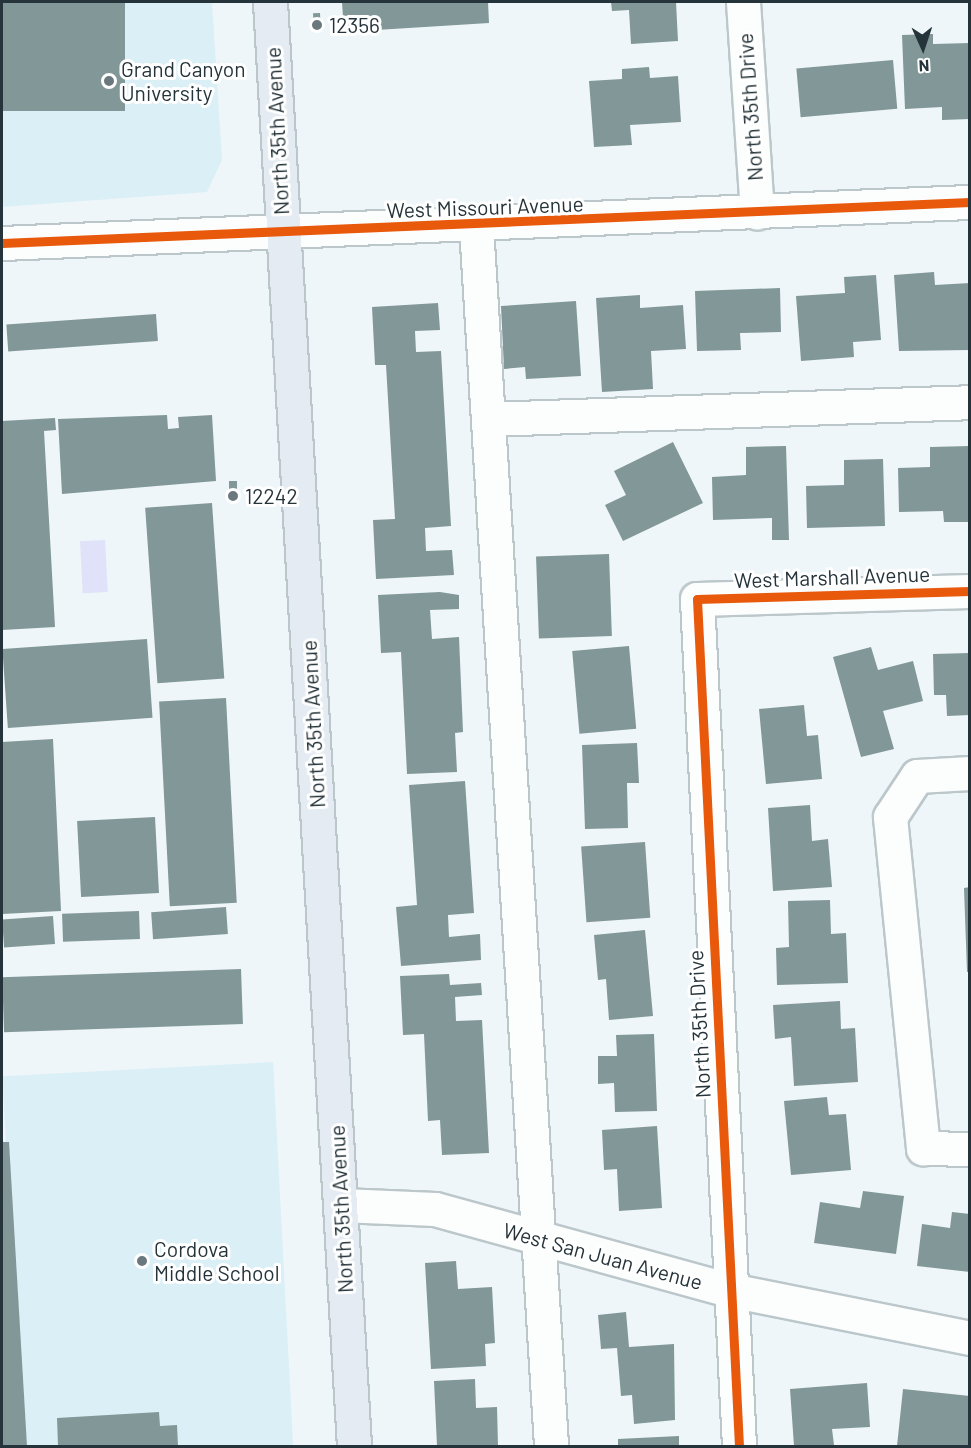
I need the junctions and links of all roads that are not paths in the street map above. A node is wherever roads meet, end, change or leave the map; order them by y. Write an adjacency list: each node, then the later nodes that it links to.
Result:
1 (270, 2): 6 (main road, North 35th Avenue)
2 (743, 2): 4 (street, North 35th Drive)
3 (969, 202): 4 (street, West Missouri Avenue)
4 (757, 213): 5 (street, West Missouri Avenue)
5 (476, 226): 6 (street, West Missouri Avenue); 9 (street)
6 (283, 233): 7 (street, West Missouri Avenue); 14 (main road, North 35th Avenue)
7 (2, 243)
8 (969, 402): 9 (street)
9 (488, 418): 15 (street)
10 (969, 591): 11 (street, West Marshall Avenue)
11 (697, 599): 16 (street, North 35th Drive)
12 (969, 773): 13 (street)
13 (969, 1149)
14 (341, 1205): 15 (street, West San Juan Avenue); 18 (main road, North 35th Avenue)
15 (538, 1240): 16 (street, West San Juan Avenue); 19 (street)
16 (730, 1290): 17 (street, West San Juan Avenue); 20 (street, North 35th Drive)
17 (969, 1338)
18 (354, 1446)
19 (551, 1446)
20 (739, 1446)

